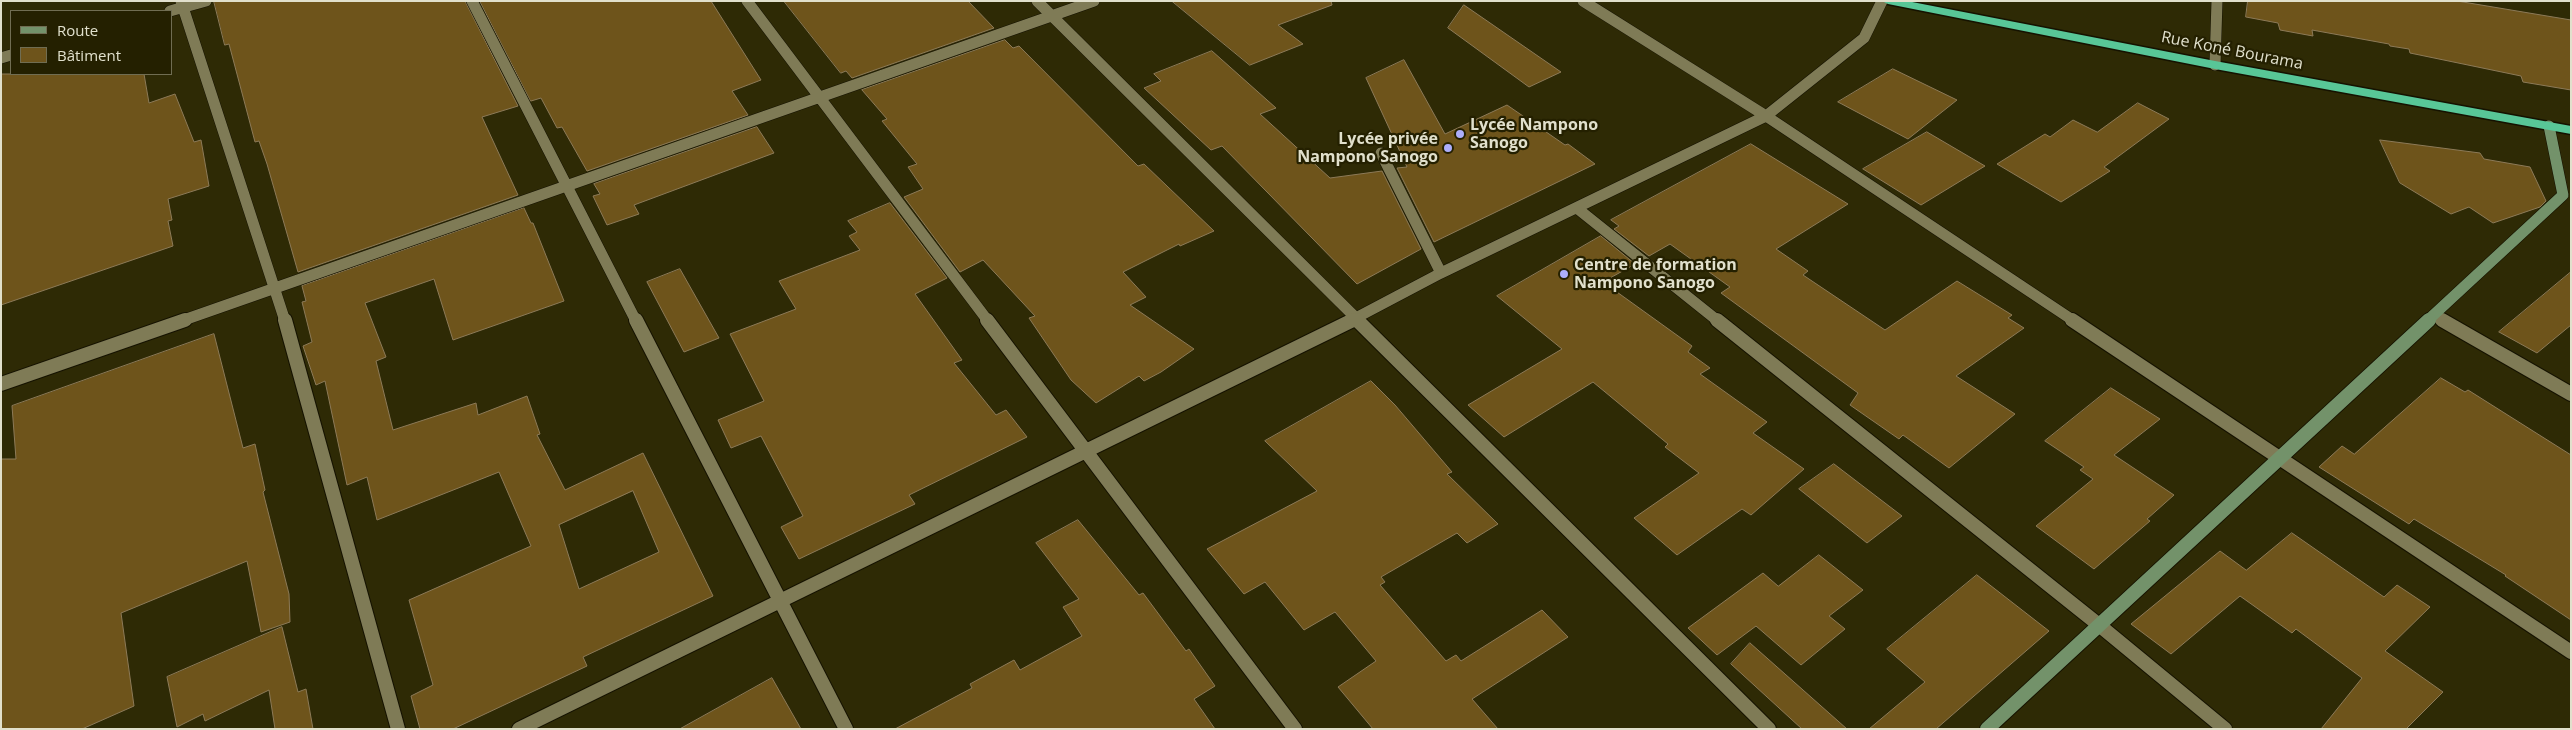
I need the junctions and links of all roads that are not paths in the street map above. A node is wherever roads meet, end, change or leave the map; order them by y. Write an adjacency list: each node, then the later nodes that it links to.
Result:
1 (206, 1): 10 (street)
2 (472, 1): 18 (street)
3 (747, 1): 13 (street)
4 (1037, 1): 11 (street)
5 (1094, 1): 11 (street)
6 (1583, 1): 14 (street)
7 (1882, 1): 14 (street)
8 (1888, 1): 12 (highway, Rue Koné Bourama)
9 (2217, 1): 12 (street)
10 (178, 7): 22 (street)
11 (1052, 16): 13 (street); 24 (street)
12 (2216, 65): 15 (highway, Rue Koné Bourama)
13 (820, 97): 18 (street); 27 (street)
14 (1766, 116): 20 (street); 28 (street)
15 (2549, 126): 16 (highway, Rue Koné Bourama); 19 (street)
16 (2571, 130)
17 (1381, 153): 21 (street)
18 (567, 186): 22 (street); 29 (street)
19 (2567, 197): 23 (street)
20 (1578, 208): 21 (street); 30 (street)
21 (1441, 273): 24 (street)
22 (276, 288): 25 (street); 32 (street)
23 (2434, 315): 26 (street); 28 (street)
24 (1356, 318): 27 (street); 36 (street)
25 (1, 384)
26 (2571, 394)
27 (1085, 450): 29 (street); 35 (street)
28 (2278, 459): 30 (street); 31 (street)
29 (780, 600): 33 (street); 34 (street)
30 (2099, 625): 37 (street); 38 (street)
31 (2571, 652)
32 (398, 729)
33 (519, 729)
34 (846, 729)
35 (1295, 729)
36 (1769, 729)
37 (1988, 729)
38 (2225, 729)

